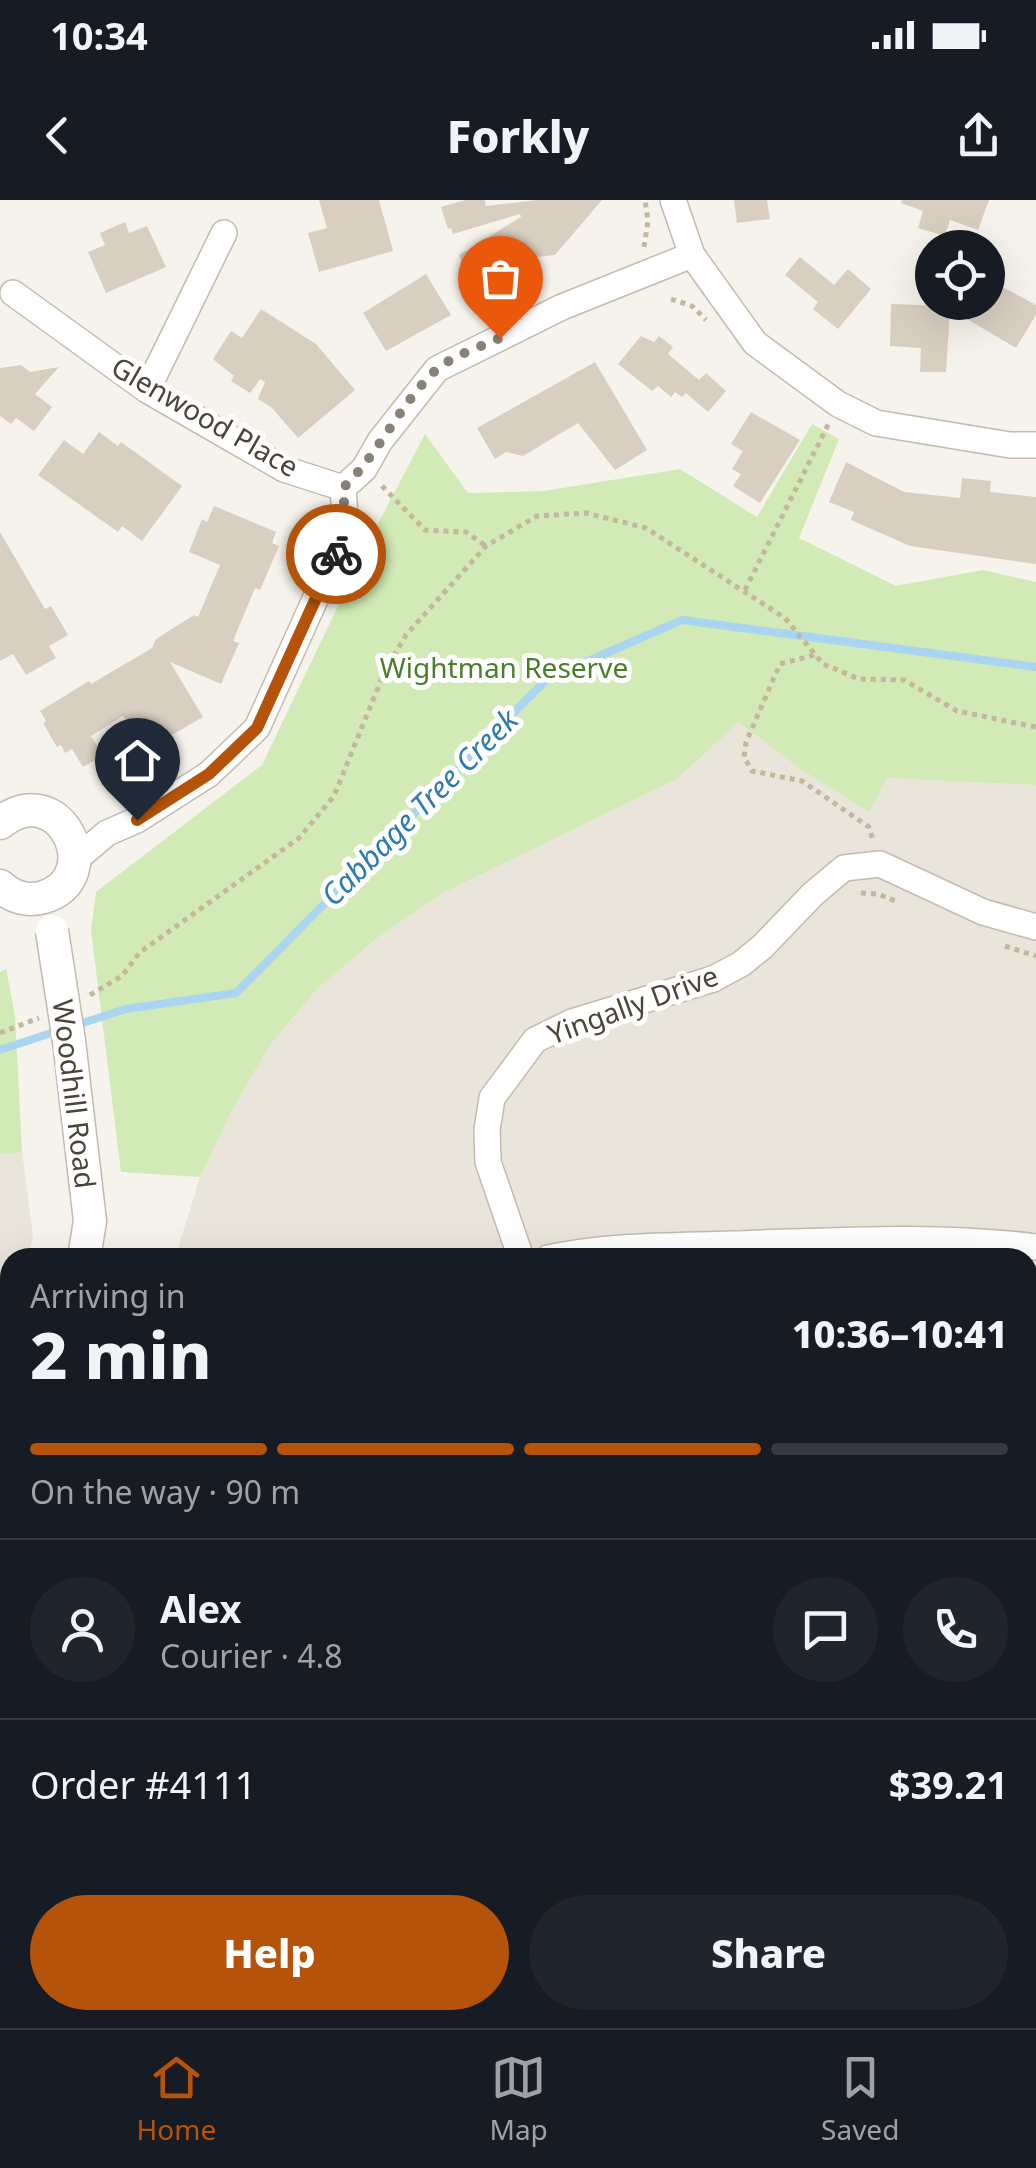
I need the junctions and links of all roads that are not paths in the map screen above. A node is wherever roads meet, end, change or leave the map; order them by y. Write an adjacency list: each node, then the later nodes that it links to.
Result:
1 (673, 200): 3 (street)
2 (224, 233): 5 (street)
3 (692, 255): 6 (street); 7 (street)
4 (13, 293): 5 (street, Glenwood Place)
5 (148, 390): 7 (street, Glenwood Place)
6 (1036, 446)
7 (343, 488): 10 (street)
8 (0, 786): 9 (street)
9 (9, 814): 10 (street)
10 (71, 846): 12 (street)
11 (0, 886): 12 (street)
12 (43, 896): 15 (street, Woodhill Road, bridge)
13 (1036, 927): 16 (street, Yingally Drive)
14 (1036, 1247): 17 (street)
15 (86, 1248)
16 (518, 1248)
17 (633, 1248)

